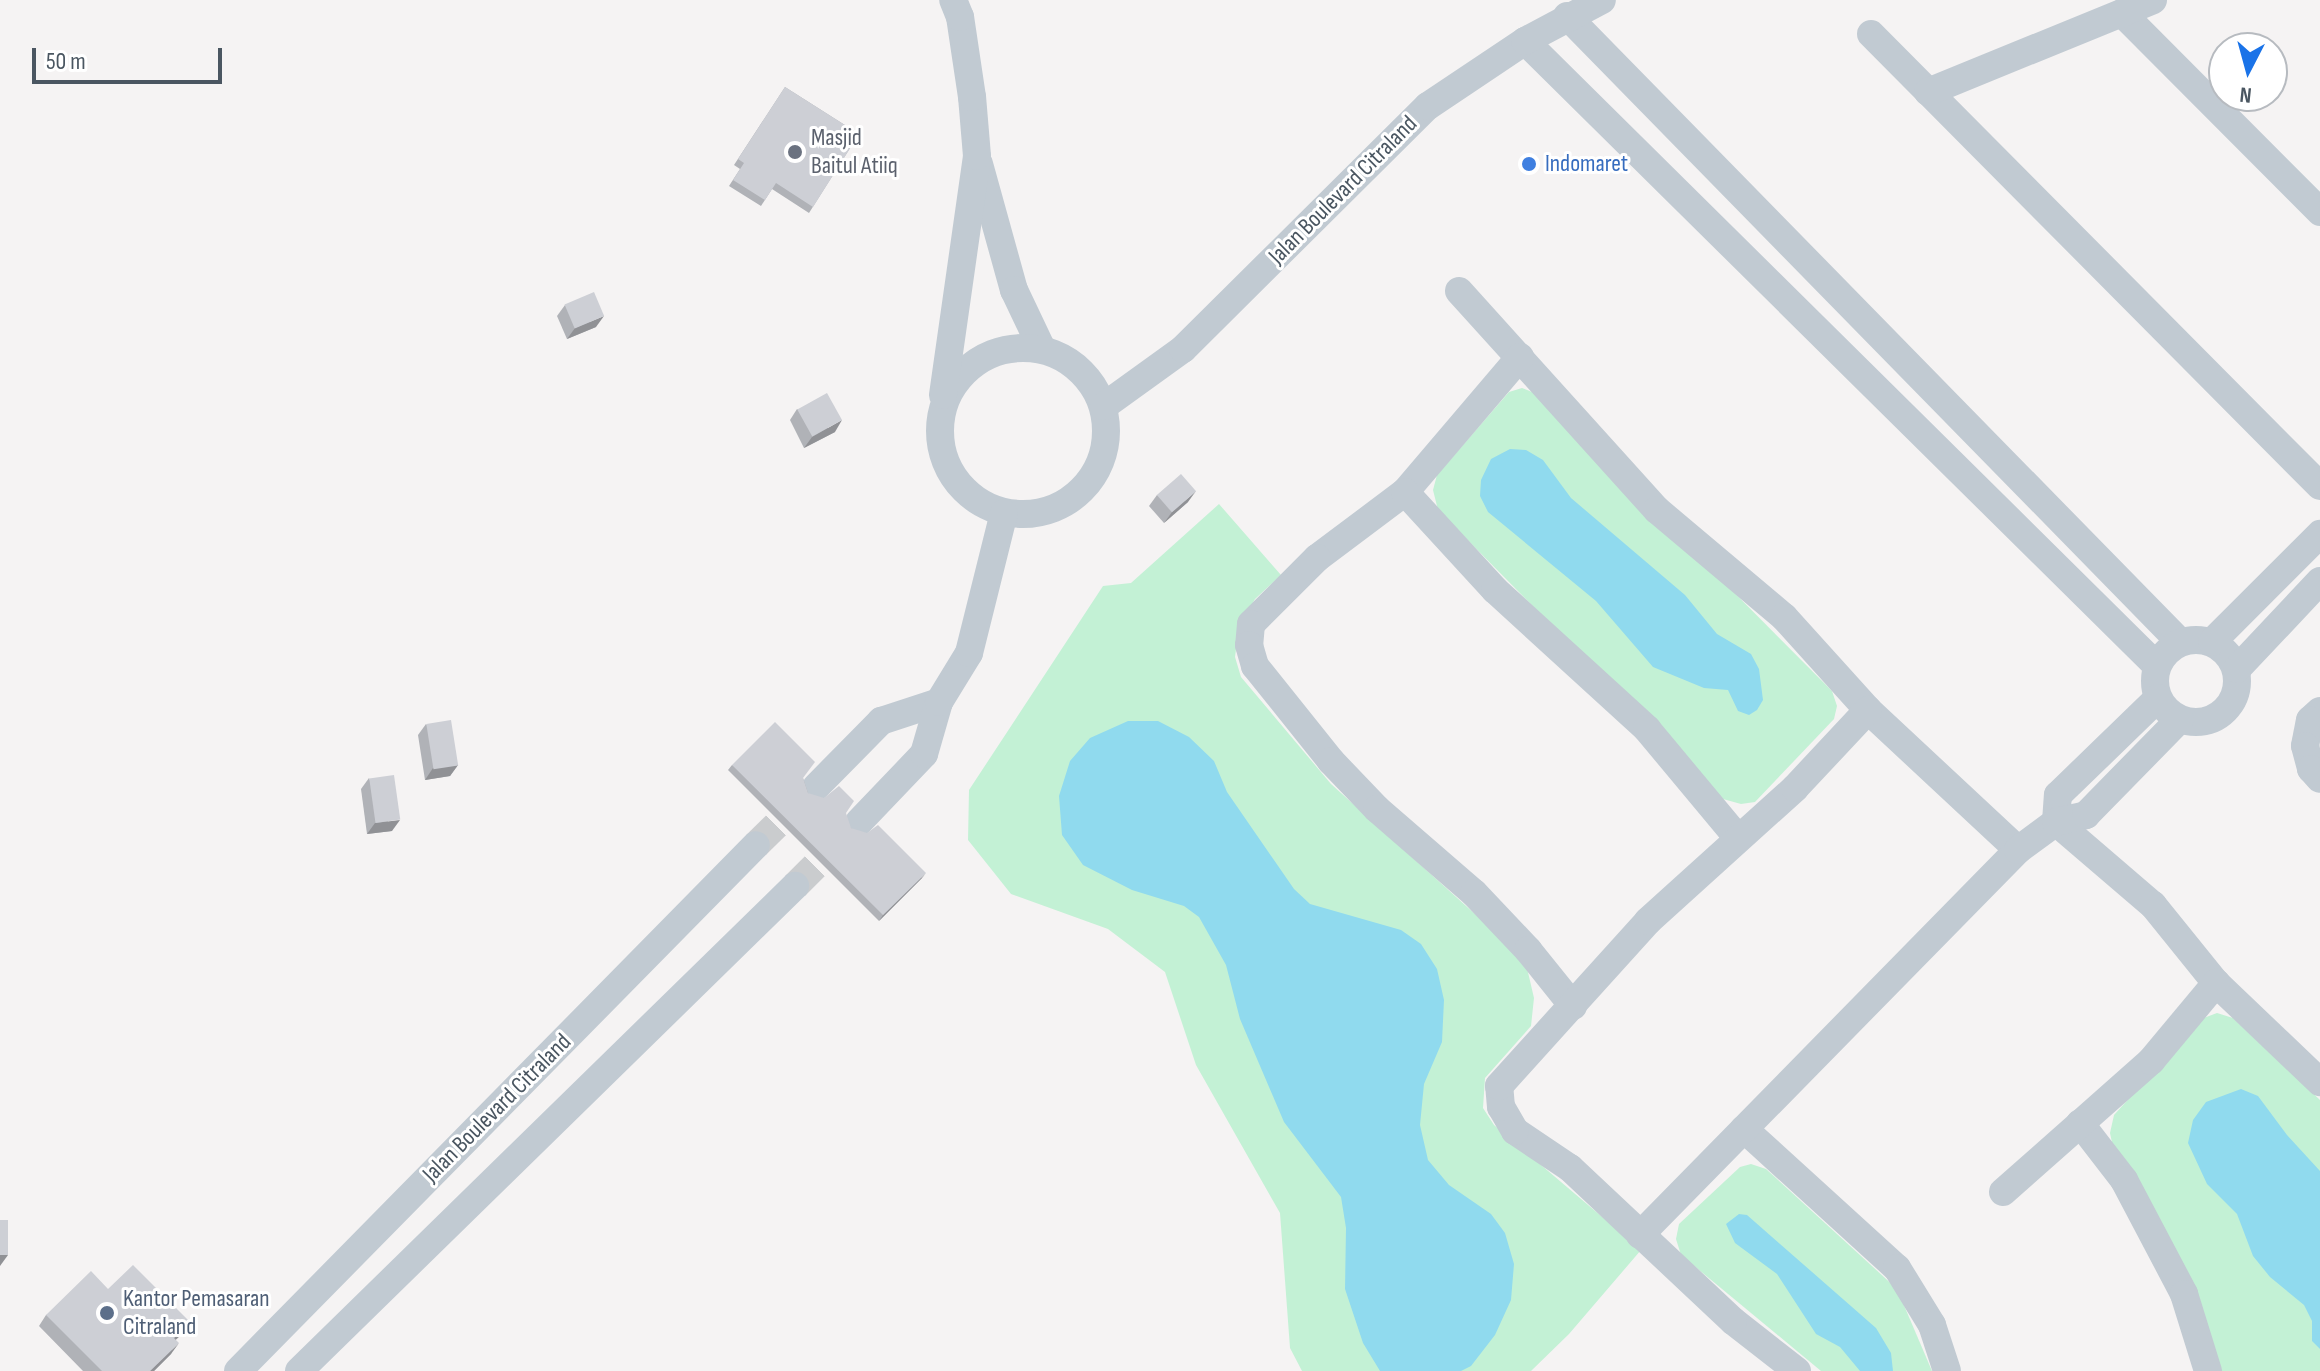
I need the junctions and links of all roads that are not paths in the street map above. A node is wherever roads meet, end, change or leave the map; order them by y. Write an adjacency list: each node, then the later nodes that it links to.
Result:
1 (953, 0): 10 (street)
2 (1602, 0): 5 (street, Jalan Boulevard Citraland)
3 (2153, 0): 4 (street)
4 (2122, 13): 8 (street); 12 (street)
5 (1567, 16): 7 (street, Jalan Boulevard Citraland); 9 (street)
6 (1871, 34): 8 (street)
7 (1525, 41): 11 (street); 16 (street, Jalan Boulevard Citraland)
8 (1928, 92): 18 (street)
9 (1697, 149): 11 (street); 23 (street)
10 (977, 156): 14 (street); 17 (street)
11 (1666, 180): 25 (street)
12 (2320, 212)
13 (1459, 291): 15 (street)
14 (1042, 349): 16 (street); 17 (street)
15 (1520, 357): 19 (street); 29 (street)
16 (1104, 406): 20 (street)
17 (941, 412): 20 (street)
18 (2314, 466)
19 (1405, 492): 36 (street); 41 (street)
20 (1004, 513): 28 (street)
21 (2320, 534): 24 (street)
22 (2320, 581): 26 (street)
23 (2180, 642): 24 (street); 25 (street)
24 (2212, 642): 26 (street)
25 (2157, 666): 27 (street)
26 (2237, 669): 31 (street)
27 (2158, 698): 31 (street); 35 (street)
28 (939, 702): 33 (street); 34 (street)
29 (1868, 710): 36 (street); 38 (street)
30 (2320, 711): 32 (street)
31 (2180, 719): 35 (street)
32 (2320, 779)
33 (816, 787)
34 (859, 822)
35 (2056, 822): 38 (street); 40 (street)
36 (1737, 837): 41 (street)
37 (756, 845): 47 (street, Jalan Boulevard Citraland)
38 (2018, 850): 44 (street)
39 (795, 886): 48 (street, Jalan Boulevard Citraland)
40 (2216, 983): 42 (street); 43 (street)
41 (1573, 1006): 46 (street)
42 (2320, 1082)
43 (2080, 1123): 45 (street); 51 (street)
44 (1744, 1129): 46 (street); 50 (street)
45 (2003, 1192)
46 (1640, 1235): 49 (street)
47 (238, 1371)
48 (299, 1371)
49 (1797, 1371)
50 (1947, 1371)
51 (2208, 1371)

